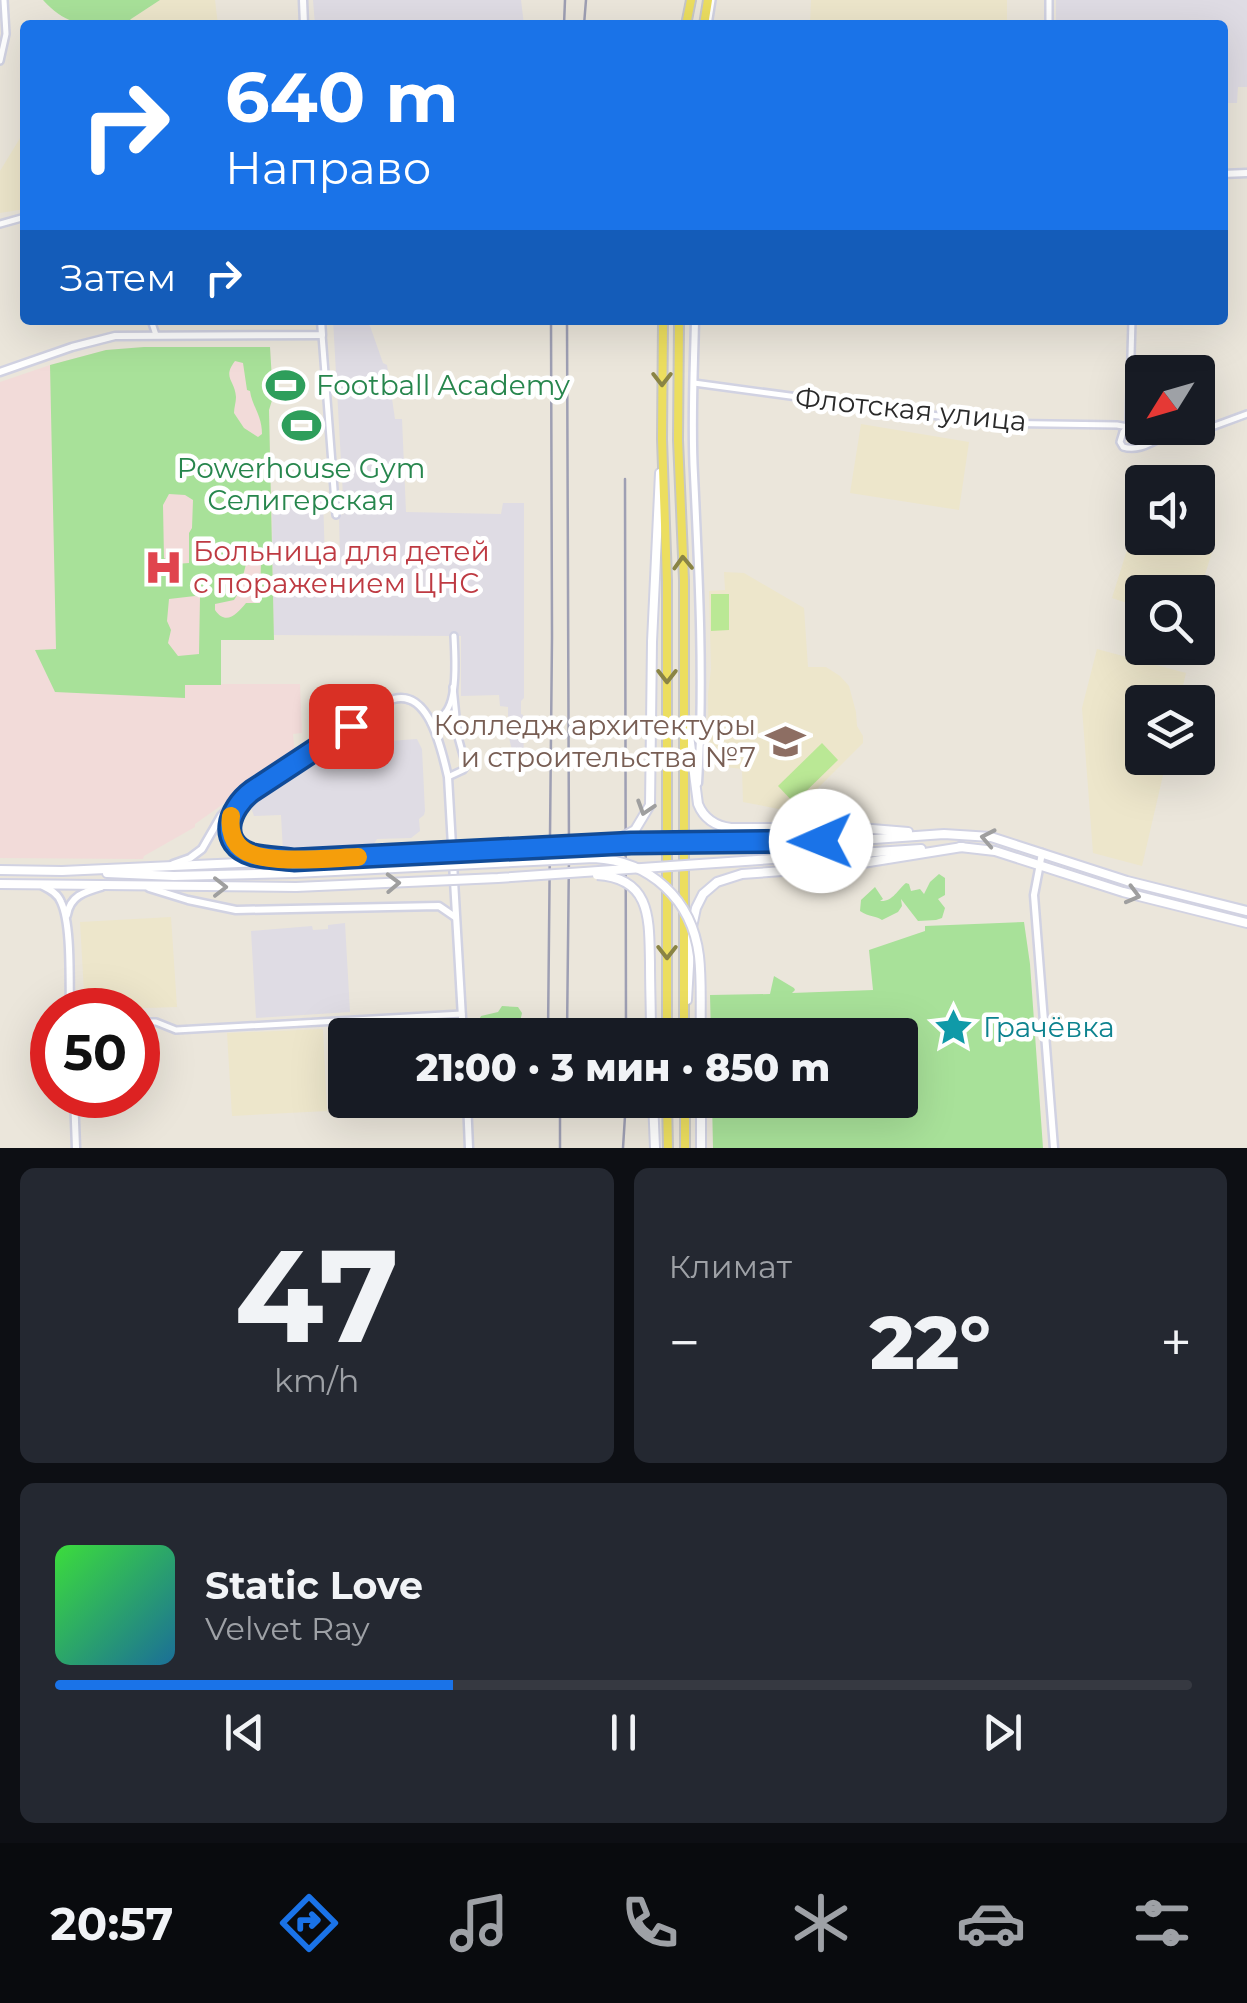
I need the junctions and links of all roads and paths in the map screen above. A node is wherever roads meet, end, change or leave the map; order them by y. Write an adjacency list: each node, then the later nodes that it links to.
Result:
1 (4, 0): 2 (street)
2 (3, 10): 3 (street)
3 (0, 60)
4 (153, 325): 10 (street)
5 (321, 325): 11 (street)
6 (663, 325): 19 (main road, one-way to 19)
7 (679, 325): 23 (main road, one-way to 7)
8 (695, 325): 14 (street)
9 (1132, 325): 12 (street)
10 (156, 335): 11 (street); 13 (street)
11 (322, 335): 21 (street)
12 (1131, 355)
13 (0, 372)
14 (694, 384): 16 (street, Флотская улица); 28 (street)
15 (1247, 414): 17 (street, Флотская улица)
16 (1125, 426)
17 (1215, 426)
18 (1125, 430): 20 (street, Флотская улица)
19 (662, 439): 30 (main road, one-way to 30, bridge); 53 (main road, one-way to 53)
20 (1148, 445)
21 (336, 515)
22 (454, 636): 24 (street)
23 (683, 661): 28 (main road); 54 (main road)
24 (454, 687): 25 (street); 26 (street)
25 (430, 723): 26 (street); 27 (street)
26 (448, 778): 46 (street)
27 (252, 791): 33 (street); 34 (street)
28 (697, 796): 29 (main road)
29 (932, 834): 30 (main road, bridge); 32 (main road, one-way to 29)
30 (578, 846): 33 (main road, bridge)
31 (962, 847): 35 (main road); 39 (main road, bridge); 55 (main road)
32 (1042, 853): 35 (street); 45 (main road)
33 (294, 860): 34 (main road)
34 (167, 866): 38 (main road)
35 (1040, 866): 48 (main road, one-way to 48); 70 (street)
36 (0, 870): 37 (main road)
37 (23, 870): 38 (main road); 41 (street)
38 (62, 871): 56 (main road, bridge)
39 (572, 873): 44 (main road, one-way to 39, bridge); 52 (main road, bridge)
40 (0, 884): 41 (main road)
41 (23, 884): 42 (main road)
42 (41, 885): 43 (main road); 47 (street)
43 (104, 886): 44 (main road); 47 (street)
44 (145, 886): 46 (street)
45 (1247, 911)
46 (456, 918): 50 (street)
47 (66, 921): 49 (street)
48 (1247, 923)
49 (69, 988)
50 (462, 1014): 51 (street); 57 (street)
51 (462, 1018)
52 (651, 1018)
53 (667, 1018)
54 (685, 1018)
55 (686, 1018)
56 (700, 1018)
57 (160, 1024)
58 (75, 1118): 64 (street)
59 (468, 1118): 65 (street)
60 (654, 1118): 66 (main road)
61 (668, 1118): 67 (main road)
62 (685, 1118): 68 (main road)
63 (700, 1118): 69 (main road)
64 (76, 1148)
65 (469, 1148)
66 (655, 1148)
67 (668, 1148)
68 (685, 1148)
69 (701, 1148)
70 (1054, 1148)

